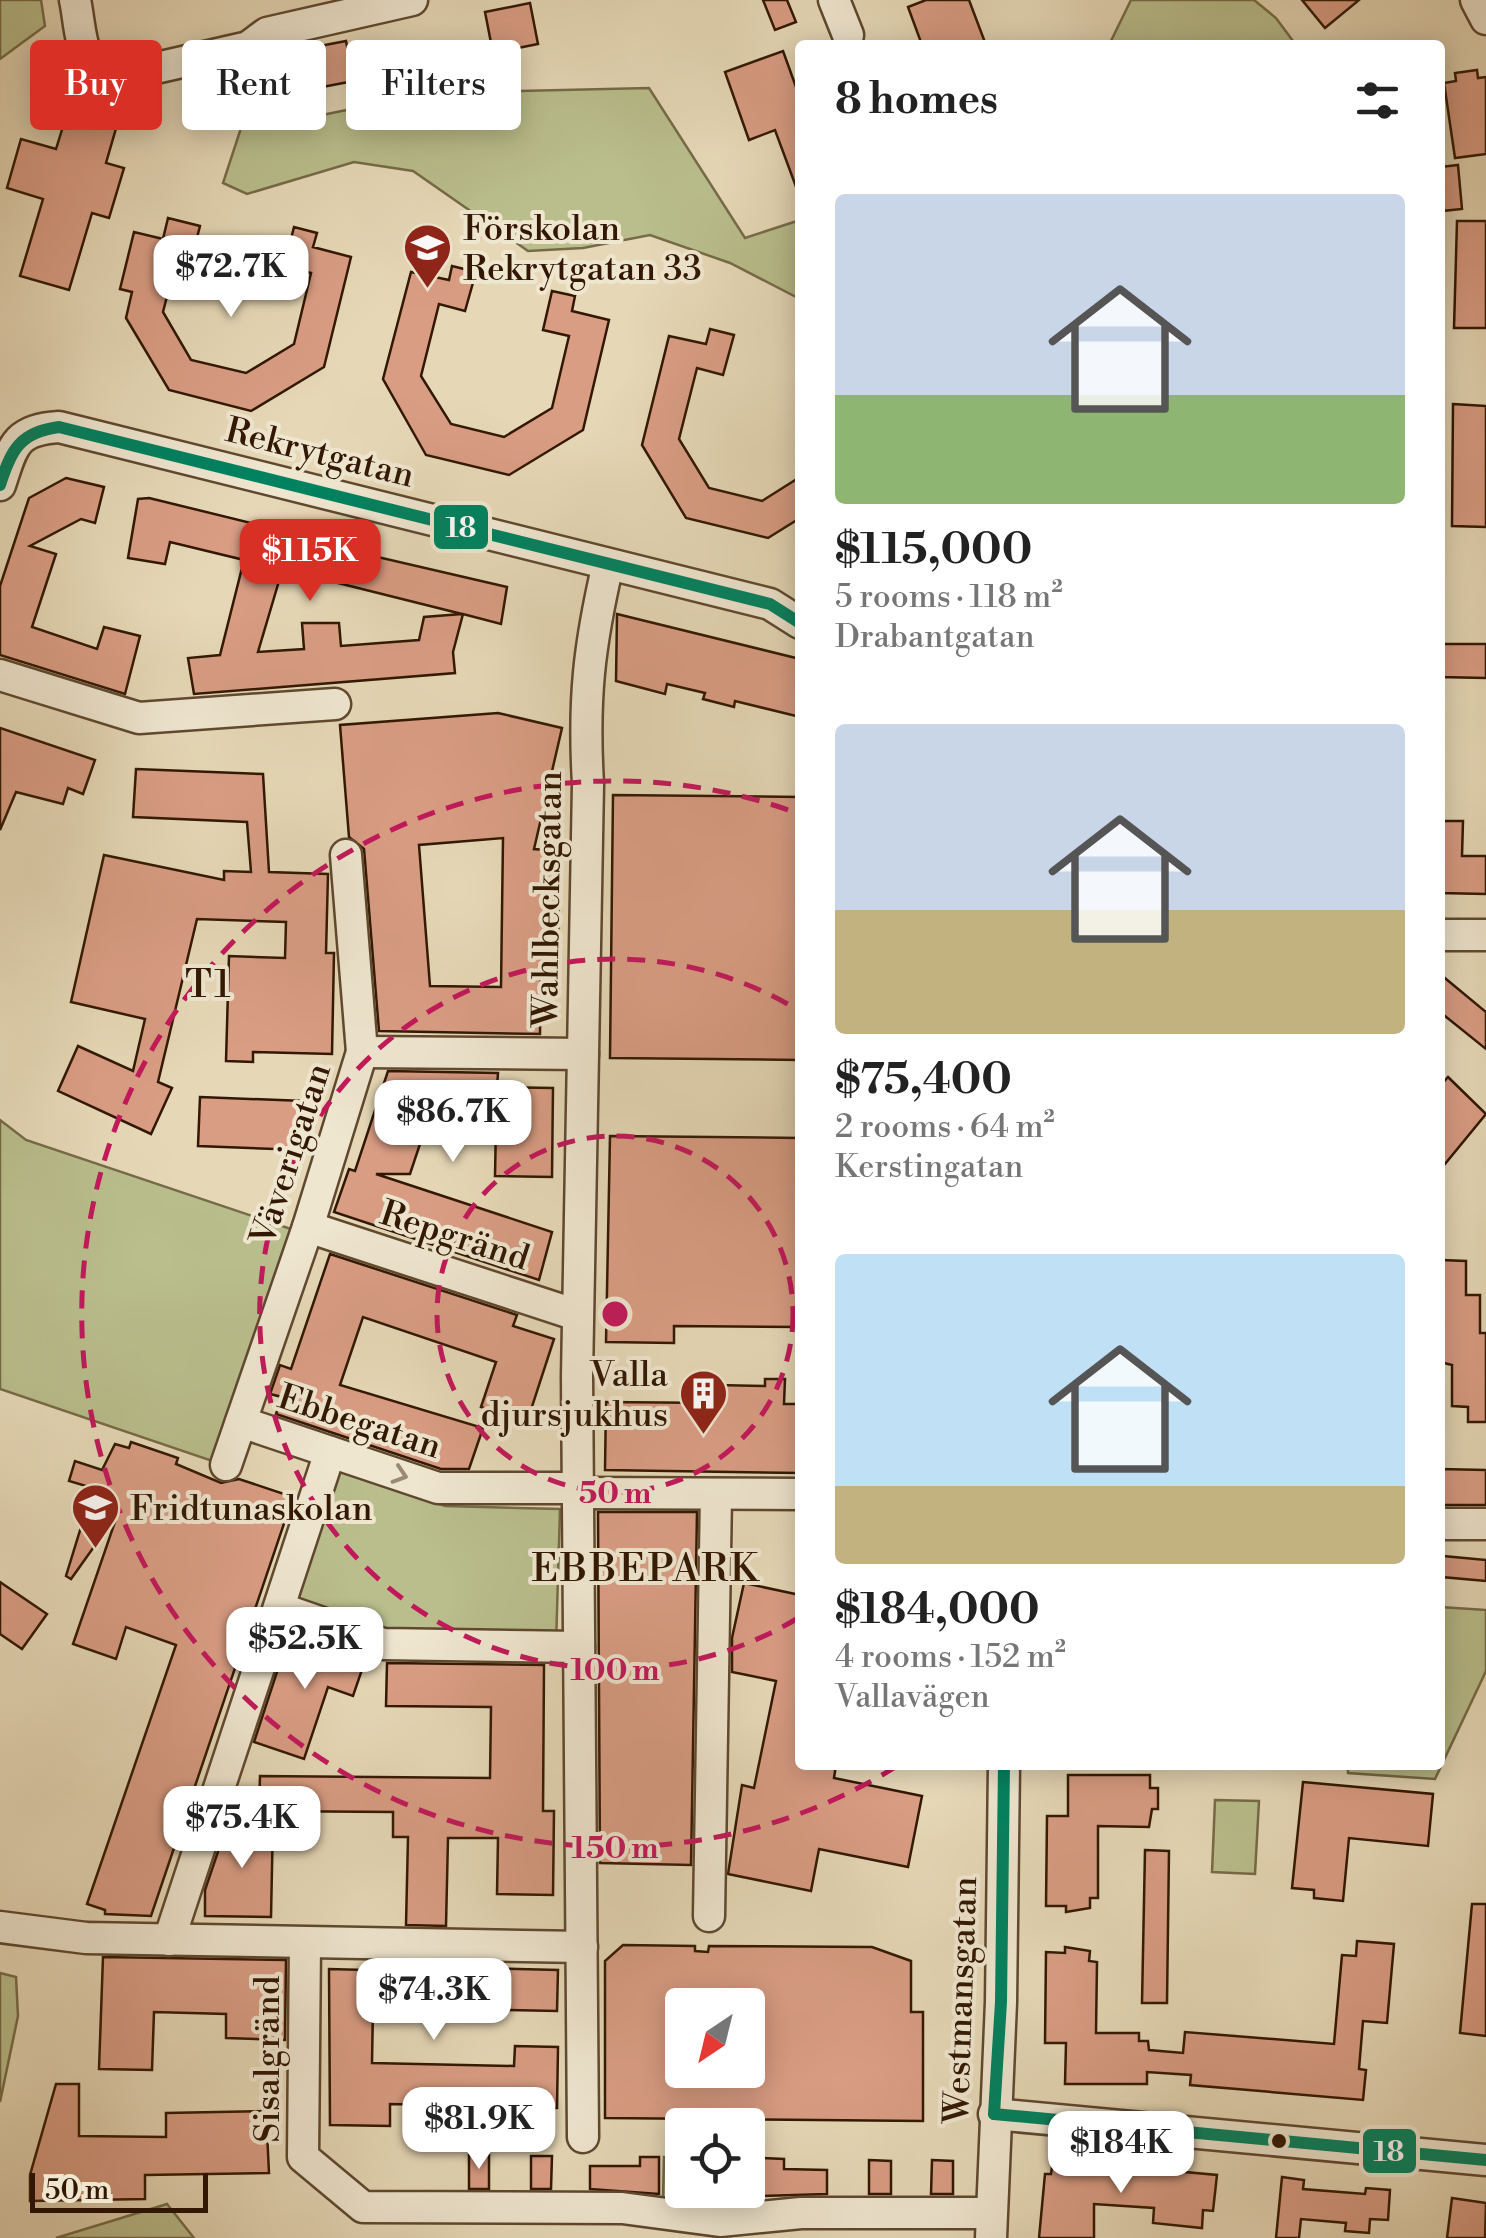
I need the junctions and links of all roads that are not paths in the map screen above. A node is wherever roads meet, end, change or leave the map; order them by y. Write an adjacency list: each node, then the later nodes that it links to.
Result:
1 (75, 0): 2 (street)
2 (412, 0)
3 (834, 0): 6 (street)
4 (1476, 0): 5 (street)
5 (1486, 19)
6 (848, 35)
7 (0, 485): 8 (street, Rekrytgatan)
8 (608, 564): 9 (street, Rekrytgatan); 16 (street, Wahlbecksgatan)
9 (785, 600)
10 (0, 674): 11 (street)
11 (335, 704)
12 (346, 855): 15 (street, Väverigatan)
13 (1445, 934): 14 (street)
14 (1486, 935)
15 (362, 1052): 16 (street); 17 (street, Väverigatan)
16 (583, 1054): 18 (street, Wahlbecksgatan)
17 (308, 1227): 18 (street, Repgränd); 19 (street, Väverigatan)
18 (578, 1315): 22 (street, Wahlbecksgatan)
19 (241, 1422): 20 (street, Ebbegatan); 21 (street, Väverigatan)
20 (330, 1452): 22 (street, Ebbegatan, one-way to 22); 27 (street)
21 (226, 1465)
22 (577, 1490): 23 (street, Ebbegatan); 28 (street, Wahlbecksgatan)
23 (716, 1494): 24 (street, Ebbegatan); 30 (street)
24 (795, 1494)
25 (1445, 1524): 26 (street)
26 (1486, 1524)
27 (279, 1608): 28 (street); 32 (street)
28 (578, 1647): 34 (street, Wahlbecksgatan)
29 (1004, 1770): 35 (street, Westmansgatan)
30 (709, 1916)
31 (0, 1927): 32 (street)
32 (169, 1940): 33 (street)
33 (305, 1943): 34 (street); 38 (street, Sisalgränd)
34 (582, 1947): 36 (street, Wahlbecksgatan)
35 (994, 2114): 37 (street); 38 (street, Westmansgatan)
36 (583, 2137)
37 (1486, 2160)
38 (990, 2226)

